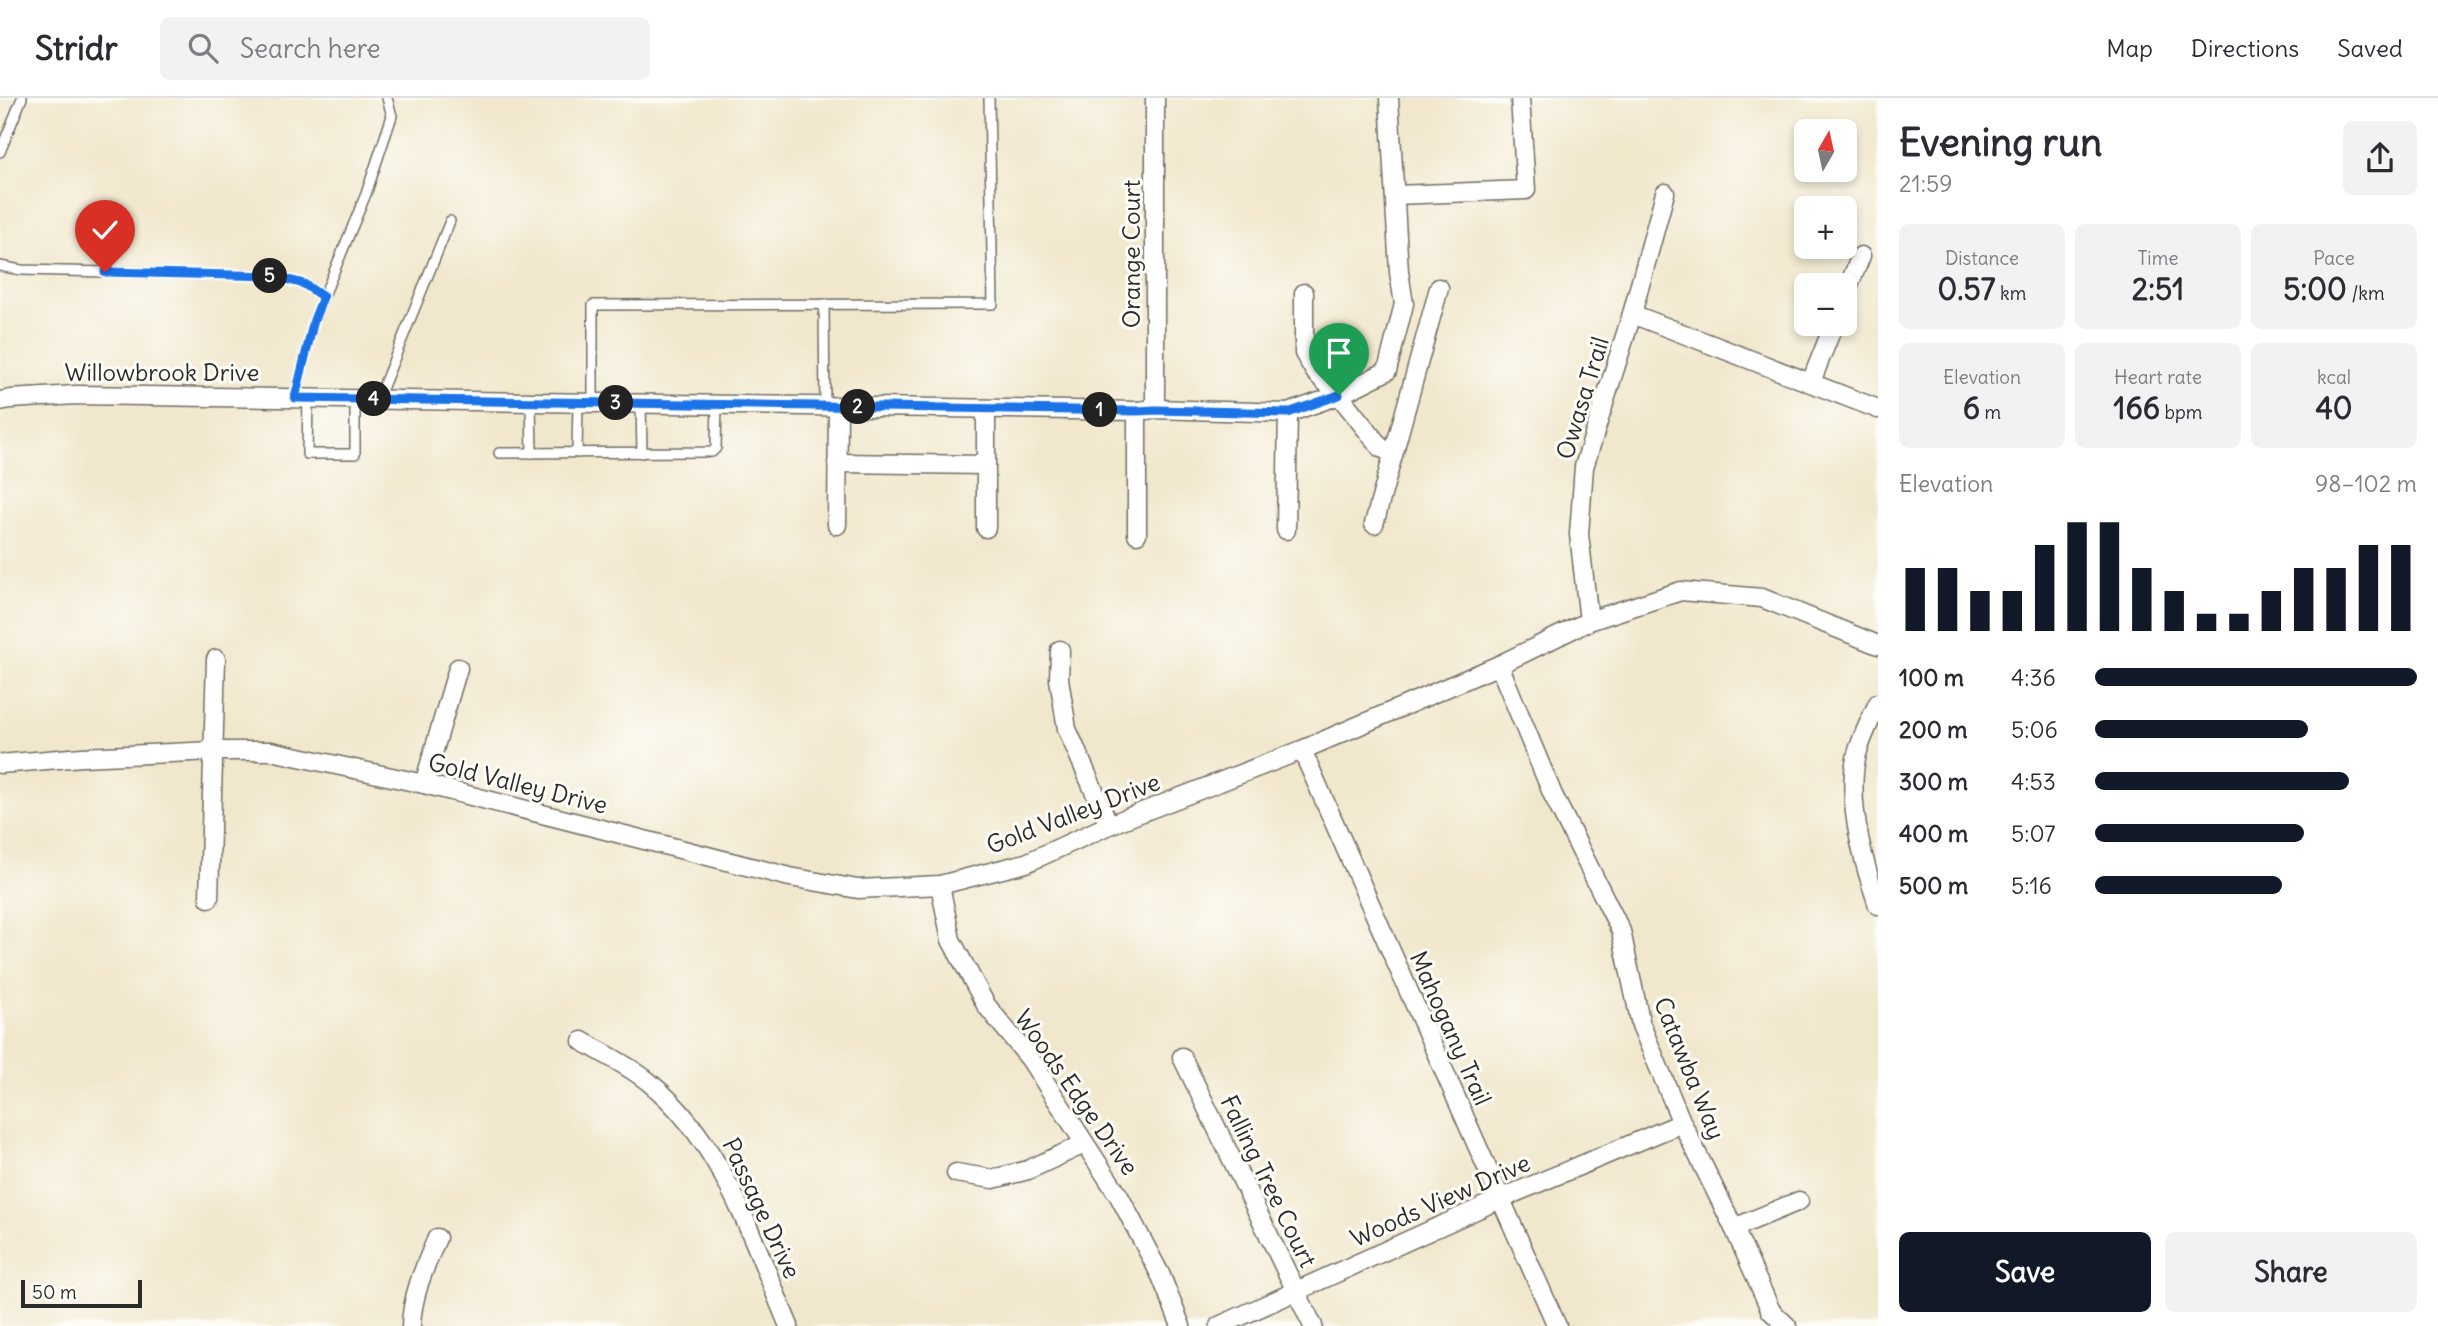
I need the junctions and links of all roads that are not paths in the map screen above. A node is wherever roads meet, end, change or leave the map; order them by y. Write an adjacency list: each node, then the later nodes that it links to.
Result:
1 (22, 98): 7 (lane)
2 (387, 98): 16 (lane)
3 (989, 98): 17 (lane)
4 (1155, 98): 33 (street, Orange Court)
5 (1389, 98): 9 (street)
6 (1520, 98): 9 (street)
7 (0, 152)
8 (1665, 193): 18 (street, Owasa Trail)
9 (1395, 195): 21 (street, Willowbrook Drive)
10 (450, 221): 24 (lane)
11 (1861, 256): 13 (street)
12 (0, 266): 16 (lane)
13 (1854, 273)
14 (1438, 288): 40 (street)
15 (1304, 293): 21 (street)
16 (323, 297): 22 (lane)
17 (824, 304): 27 (lane); 30 (lane)
18 (1632, 314): 20 (street); 48 (street, Owasa Trail)
19 (1829, 336): 20 (street)
20 (1811, 382): 32 (street)
21 (1339, 395): 35 (street, Willowbrook Drive); 40 (street)
22 (301, 398): 23 (street, Willowbrook Drive); 23 (lane); 25 (street, Willowbrook Drive)
23 (355, 399): 24 (street, Willowbrook Drive)
24 (378, 399): 26 (street, Willowbrook Drive)
25 (0, 401)
26 (531, 402): 27 (street, Willowbrook Drive); 37 (lane)
27 (586, 402): 28 (street, Willowbrook Drive); 38 (lane)
28 (641, 403): 29 (street, Willowbrook Drive); 39 (lane)
29 (717, 404): 30 (street, Willowbrook Drive); 39 (lane)
30 (831, 406): 31 (street, Willowbrook Drive); 41 (street)
31 (986, 409): 34 (street, Willowbrook Drive); 42 (street)
32 (1878, 409)
33 (1155, 410): 34 (street, Willowbrook Drive); 35 (street, Willowbrook Drive)
34 (1137, 411): 47 (street)
35 (1288, 413): 46 (street)
36 (499, 453): 37 (lane)
37 (532, 453): 38 (lane)
38 (577, 453): 39 (lane)
39 (642, 453)
40 (1393, 453): 43 (street)
41 (837, 463): 42 (street); 44 (street)
42 (986, 465): 45 (street)
43 (1374, 524)
44 (837, 525)
45 (986, 528)
46 (1286, 530)
47 (1138, 534)
48 (1590, 621): 49 (street, Gold Valley Drive); 52 (street, Gold Valley Drive)
49 (1878, 645)
50 (1060, 650): 59 (street)
51 (216, 659): 56 (street)
52 (1499, 665): 55 (street, Gold Valley Drive); 65 (street, Catawba Way)
53 (458, 668): 58 (street)
54 (1878, 703): 62 (street)
55 (1302, 750): 59 (street, Gold Valley Drive); 68 (street, Mahogany Trail)
56 (214, 751): 57 (street, Gold Valley Drive); 58 (street, Gold Valley Drive); 61 (street)
57 (0, 764)
58 (424, 784): 60 (street, Gold Valley Drive)
59 (1108, 825): 60 (street, Gold Valley Drive)
60 (940, 885): 66 (street, Woods Edge Drive)
61 (209, 898)
62 (1878, 905)
63 (582, 1041): 74 (street, Passage Drive)
64 (1182, 1057): 72 (street, Falling Tree Court)
65 (1682, 1123): 68 (street, Woods View Drive); 70 (street, Catawba Way)
66 (1084, 1144): 67 (street); 75 (street, Woods Edge Drive)
67 (956, 1173)
68 (1500, 1199): 72 (street, Woods View Drive); 78 (street, Mahogany Trail)
69 (1799, 1200): 70 (street)
70 (1734, 1228): 79 (street, Catawba Way)
71 (437, 1238): 73 (street)
72 (1296, 1291): 76 (street, Woods View Drive); 77 (street, Falling Tree Court)
73 (411, 1326)
74 (789, 1326)
75 (1181, 1326)
76 (1219, 1326)
77 (1313, 1326)
78 (1556, 1326)
79 (1787, 1326)

